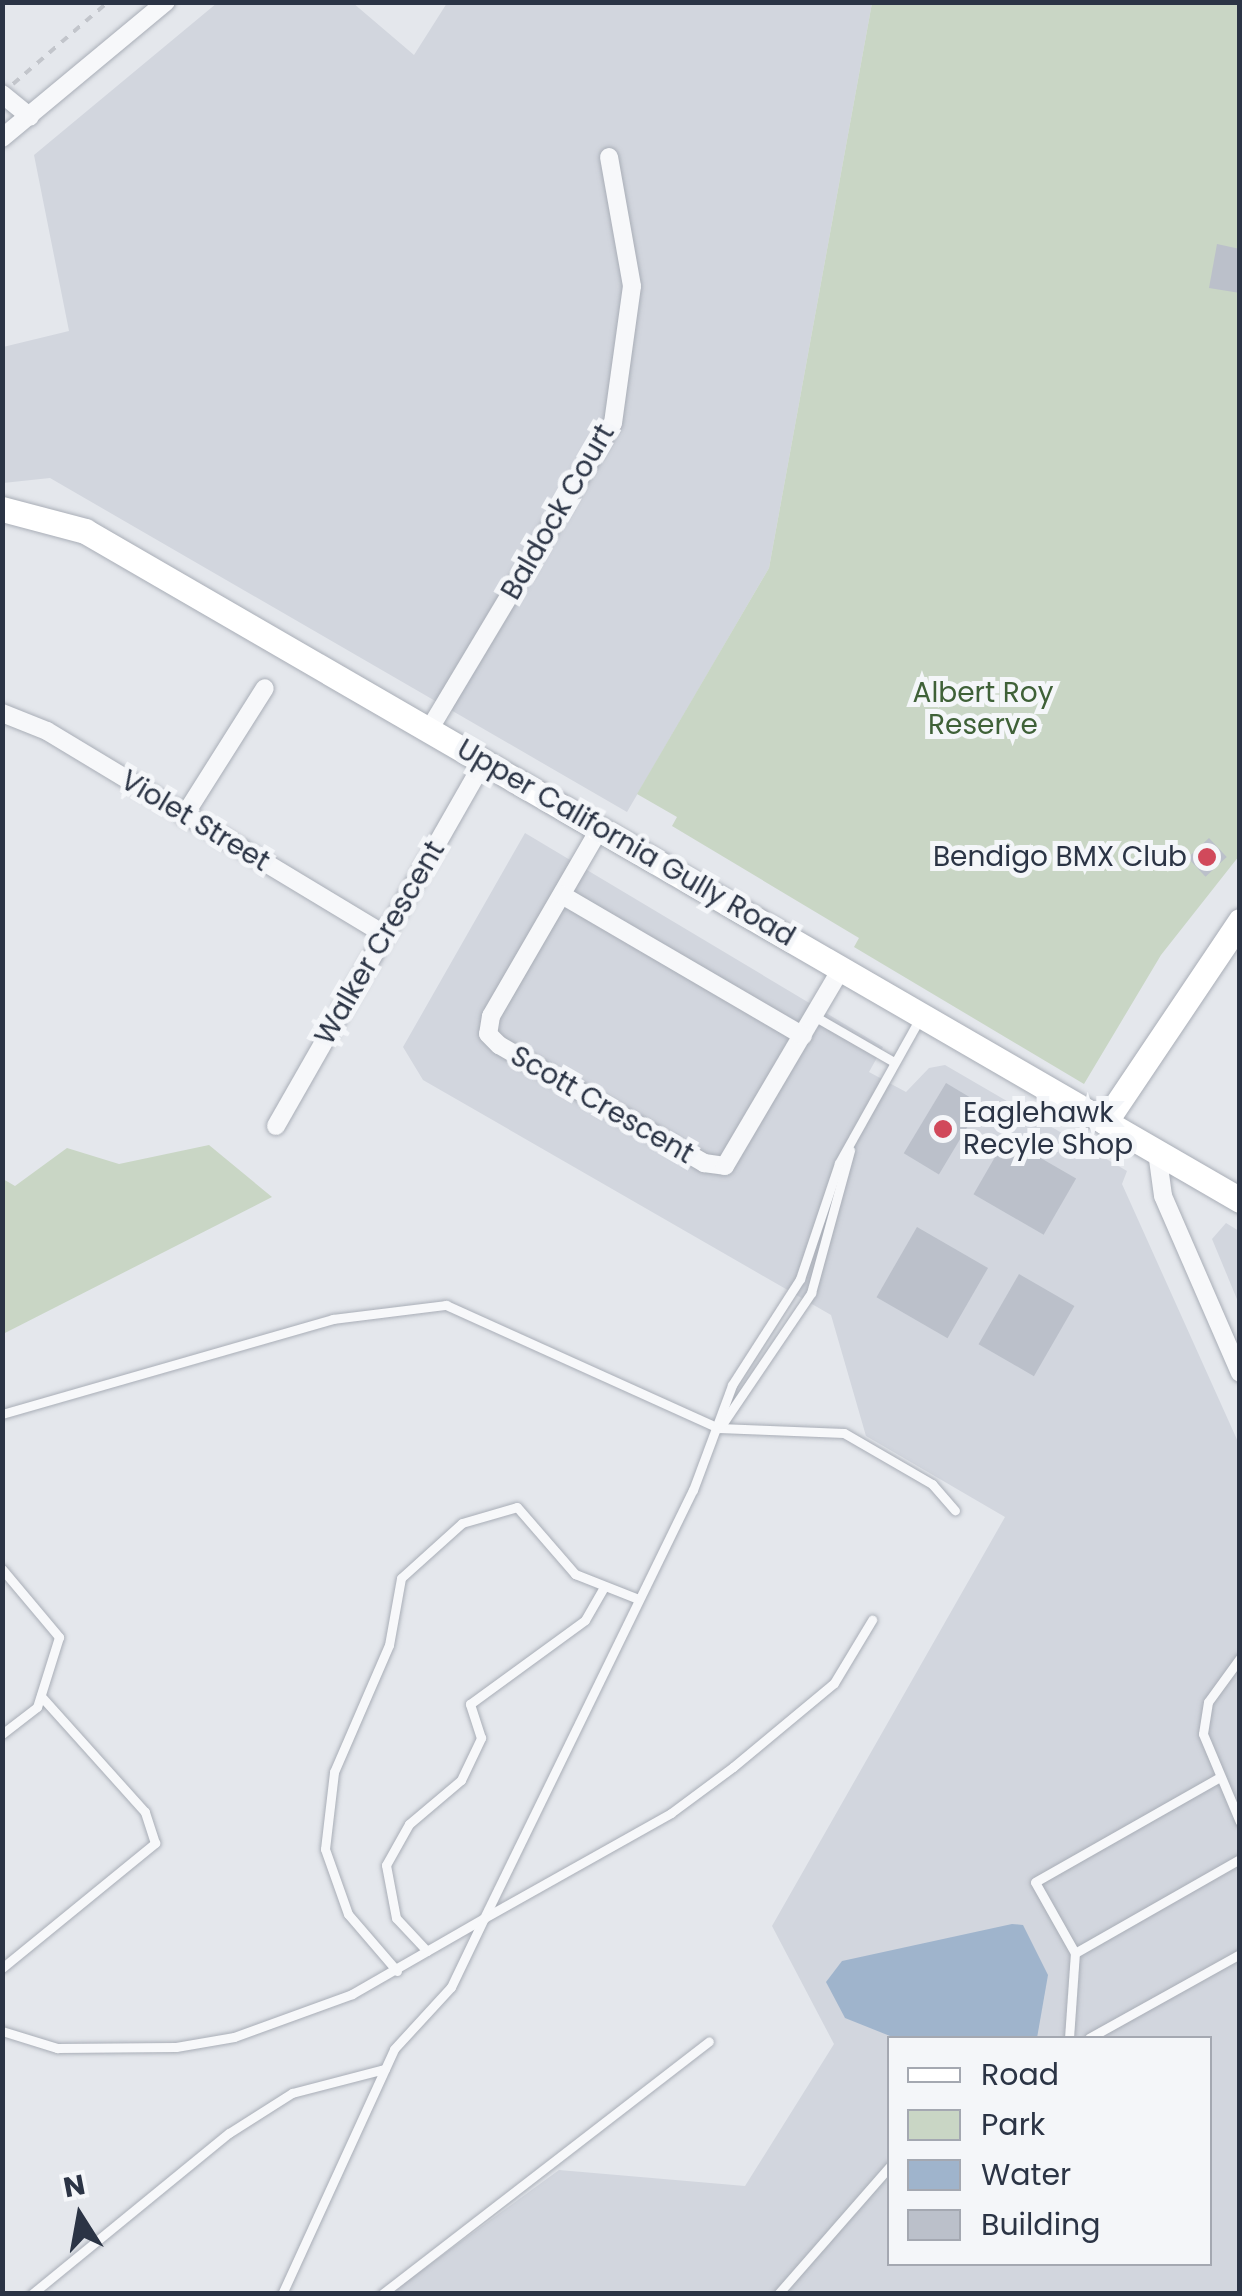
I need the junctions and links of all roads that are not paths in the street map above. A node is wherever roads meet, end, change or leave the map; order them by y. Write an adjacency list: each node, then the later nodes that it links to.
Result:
1 (166, 2): 3 (street)
2 (3, 95): 3 (street)
3 (30, 117): 4 (street)
4 (2, 138)
5 (609, 157): 9 (street, Baldock Court)
6 (2, 509): 9 (street, Upper California Gully Road)
7 (265, 688): 11 (street)
8 (2, 714): 11 (street, Violet Street)
9 (429, 730): 10 (street, Upper California Gully Road)
10 (484, 761): 12 (street, Upper California Gully Road); 15 (street, Walker Crescent)
11 (184, 816): 15 (street, Violet Street)
12 (600, 828): 13 (street, Scott Crescent); 16 (street, Upper California Gully Road)
13 (562, 896): 19 (street); 19 (street, Scott Crescent)
14 (1240, 922): 21 (street)
15 (386, 935): 22 (street, Walker Crescent)
16 (842, 968): 17 (street, Upper California Gully Road); 18 (street, Scott Crescent)
17 (922, 1014): 20 (lane); 21 (street, Upper California Gully Road)
18 (814, 1016): 19 (street, Scott Crescent); 20 (lane)
19 (802, 1036)
20 (894, 1062): 23 (lane)
21 (1105, 1122): 24 (street, Upper California Gully Road)
22 (276, 1126)
23 (852, 1140): 28 (lane); 28 (lane)
24 (1157, 1152): 25 (street, Upper California Gully Road); 26 (street)
25 (1240, 1200)
26 (1240, 1373)
27 (2, 1414): 28 (lane)
28 (720, 1428): 29 (lane); 32 (lane)
29 (955, 1510)
30 (2, 1570): 35 (lane)
31 (603, 1589): 32 (lane); 41 (lane); 45 (lane)
32 (636, 1598): 40 (lane)
33 (872, 1620): 40 (lane)
34 (1240, 1658): 37 (lane)
35 (40, 1696): 36 (lane); 44 (lane)
36 (2, 1734)
37 (1220, 1777): 38 (lane); 42 (lane)
38 (1240, 1822)
39 (1240, 1859): 42 (lane)
40 (484, 1918): 41 (lane); 50 (lane)
41 (427, 1951): 45 (lane)
42 (1075, 1953): 47 (lane)
43 (1240, 1954): 48 (lane)
44 (2, 1968)
45 (397, 1971): 46 (lane)
46 (2, 2031)
47 (1069, 2036)
48 (1094, 2036)
49 (709, 2040): 54 (lane)
50 (385, 2069): 52 (lane); 53 (lane)
51 (887, 2169): 55 (lane)
52 (32, 2294)
53 (282, 2294)
54 (382, 2294)
55 (778, 2294)

